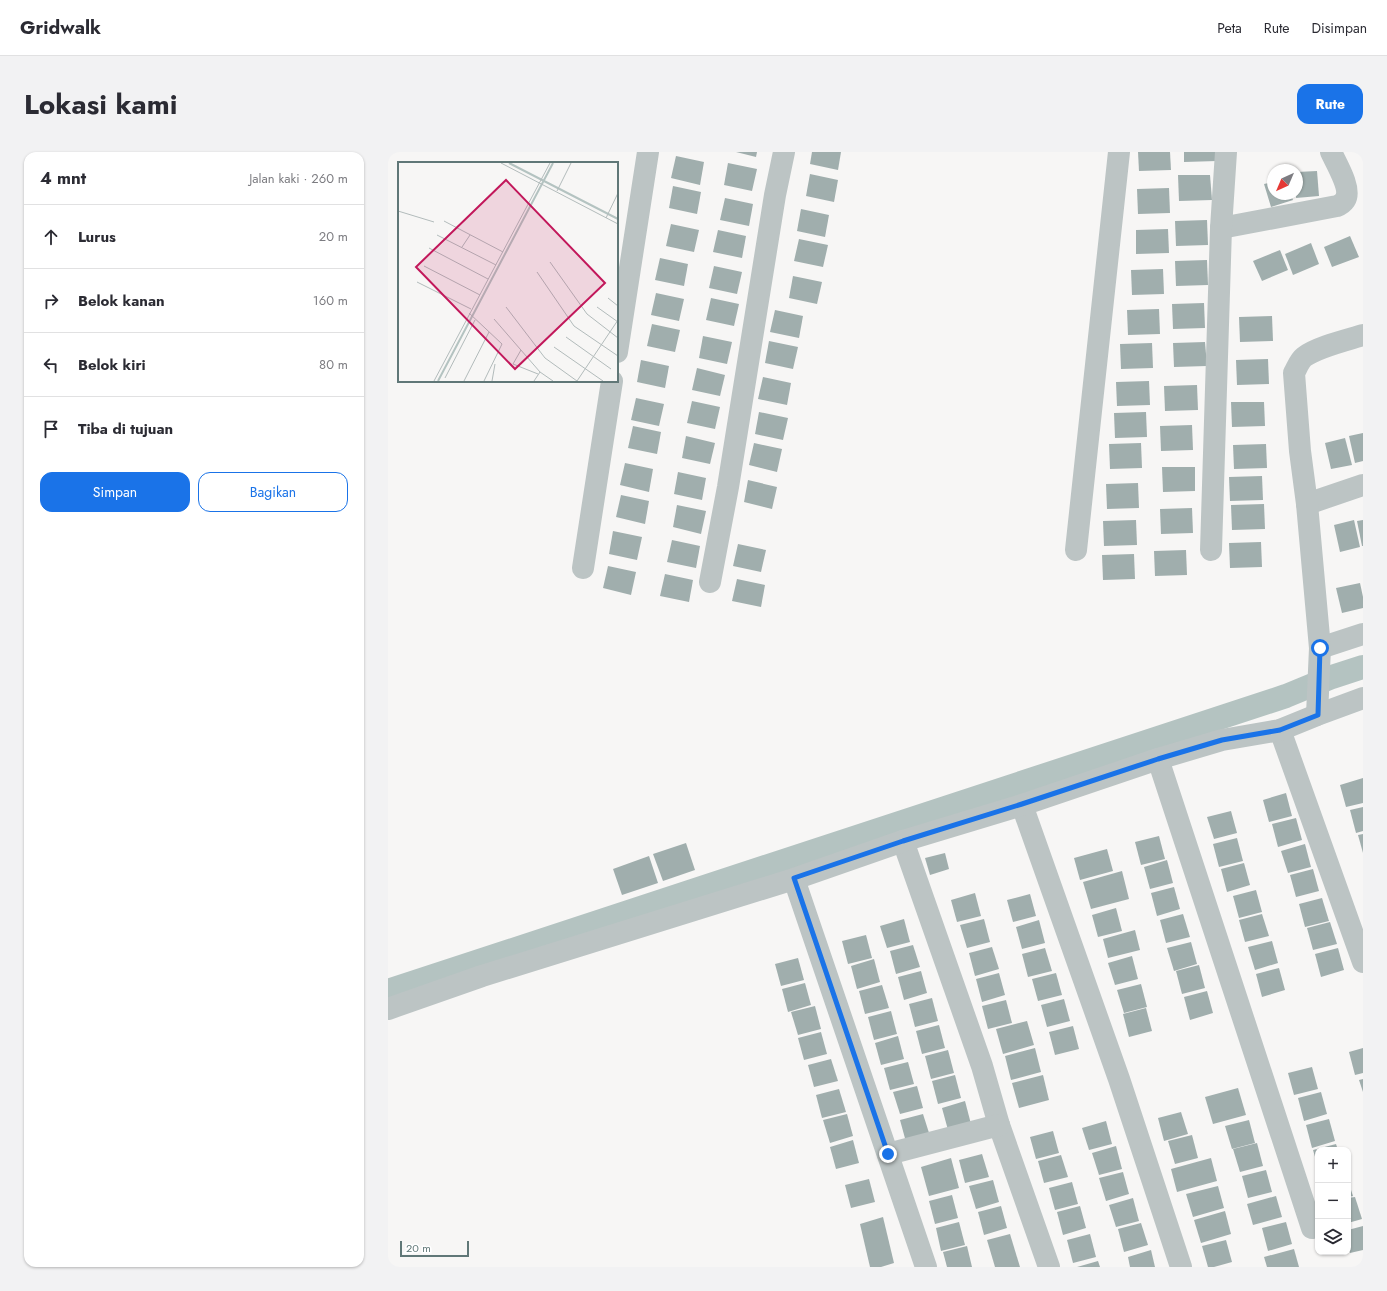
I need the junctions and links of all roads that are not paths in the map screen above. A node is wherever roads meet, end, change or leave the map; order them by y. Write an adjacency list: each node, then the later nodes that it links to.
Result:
1 (648, 152): 8 (street)
2 (784, 152): 15 (street)
3 (1119, 152): 12 (street)
4 (1226, 152): 6 (street)
5 (1331, 152): 6 (street)
6 (1221, 228): 13 (street)
7 (1363, 335): 11 (street)
8 (618, 346)
9 (612, 382): 14 (street)
10 (1363, 485): 11 (street)
11 (1306, 504): 17 (street)
12 (1076, 550)
13 (1211, 550)
14 (583, 568)
15 (710, 582)
16 (1363, 634): 17 (street)
17 (1320, 648): 19 (street)
18 (1363, 698): 19 (street)
19 (1318, 706): 20 (street)
20 (1280, 730): 21 (street); 25 (street)
21 (1158, 759): 22 (street); 29 (street)
22 (1022, 804): 23 (street); 32 (street)
23 (903, 841): 24 (street); 27 (street)
24 (794, 878): 26 (street); 28 (street)
25 (1363, 962)
26 (388, 1009)
27 (999, 1125): 28 (street); 31 (street)
28 (888, 1154): 30 (street)
29 (1312, 1228)
30 (926, 1267)
31 (1048, 1267)
32 (1181, 1267)

